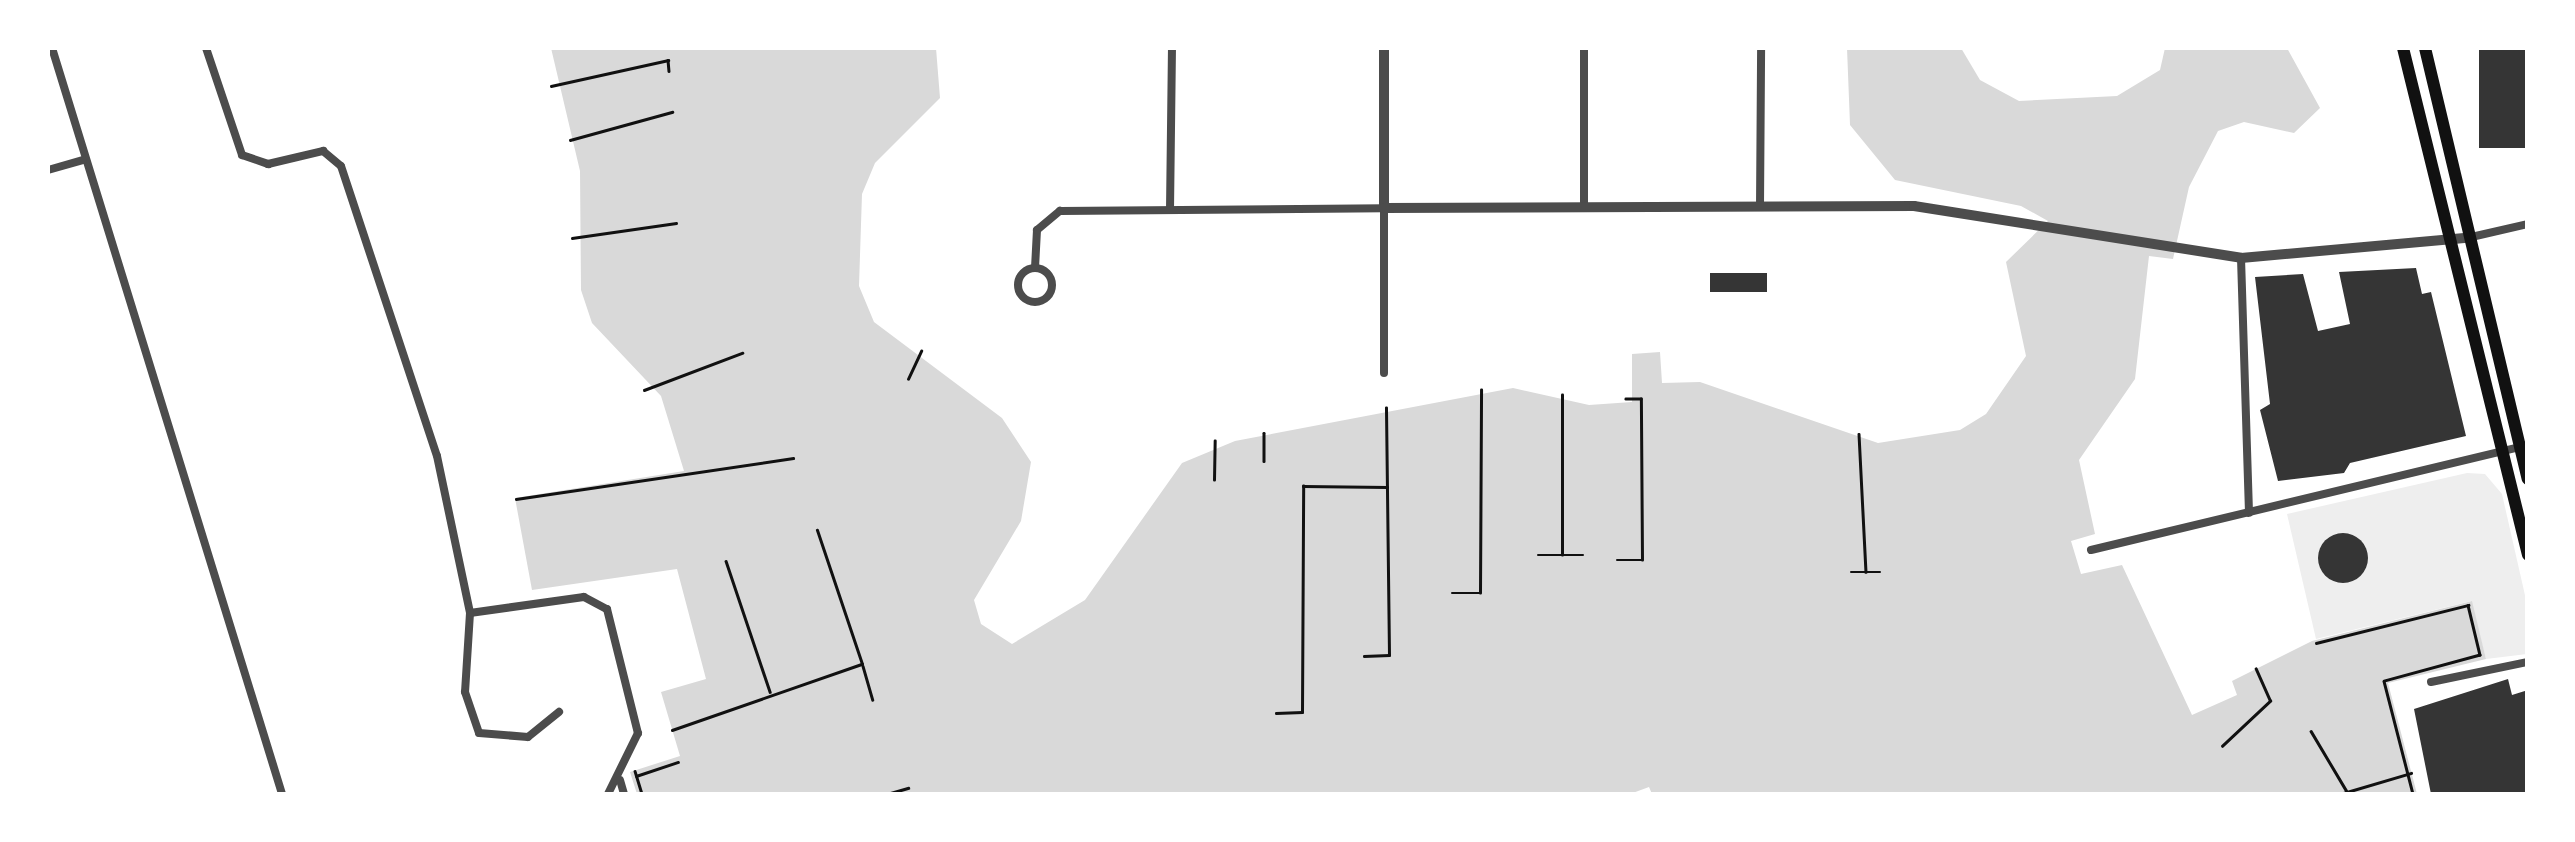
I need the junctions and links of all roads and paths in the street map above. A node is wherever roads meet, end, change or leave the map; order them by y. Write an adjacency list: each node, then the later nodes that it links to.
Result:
1 (52, 48): 13 (street)
2 (206, 48): 59 (street)
3 (1172, 48): 18 (street)
4 (1384, 48): 16 (street)
5 (1584, 48): 17 (street)
6 (1761, 48): 15 (street)
7 (2403, 48): 23 (main road)
8 (2425, 48): 22 (main road)
9 (669, 71): 10 (path)
10 (551, 86)
11 (672, 112): 12 (path)
12 (570, 140)
13 (83, 160): 14 (street); 78 (street)
14 (48, 170)
15 (1760, 207): 17 (street); 24 (street)
16 (1384, 208): 17 (street); 18 (street); 28 (street)
17 (1584, 208)
18 (1170, 210): 25 (street)
19 (676, 223): 21 (path)
20 (2528, 224): 22 (street)
21 (572, 238)
22 (2467, 238): 23 (street); 38 (main road)
23 (2446, 243): 24 (street); 39 (main road)
24 (2242, 258): 46 (street)
25 (1035, 268): 25 (street)
26 (920, 351): 29 (path)
27 (742, 353): 30 (path)
28 (1384, 373)
29 (908, 379)
30 (644, 390)
31 (1480, 390): 58 (path)
32 (1562, 395): 50 (path)
33 (1626, 399): 54 (path)
34 (1386, 408): 44 (path)
35 (1264, 434): 41 (path)
36 (1859, 434): 56 (path)
37 (1215, 441): 42 (path)
38 (2523, 446): 39 (street); 43 (main road)
39 (2500, 452): 46 (street); 51 (main road)
40 (793, 458): 45 (path)
41 (1264, 461)
42 (1214, 480)
43 (2528, 480)
44 (1387, 487): 61 (path); 69 (path)
45 (516, 500)
46 (2249, 512): 48 (street)
47 (816, 530): 63 (path)
48 (2091, 550)
49 (1538, 555): 50 (path)
50 (1562, 555): 52 (path)
51 (2528, 555)
52 (1583, 556)
53 (726, 560): 66 (path)
54 (1617, 560)
55 (1851, 572): 56 (path)
56 (1866, 572): 57 (path)
57 (1880, 572)
58 (1452, 593)
59 (470, 613): 68 (street); 75 (street)
60 (2316, 643): 74 (path)
61 (1364, 656)
62 (2528, 662): 65 (street)
63 (862, 664): 66 (path); 67 (path)
64 (2256, 669): 72 (path)
65 (2431, 682)
66 (770, 695): 70 (path)
67 (874, 700)
68 (558, 712)
69 (1276, 713)
70 (672, 730)
71 (2312, 731): 77 (path)
72 (2222, 746)
73 (678, 762): 81 (path)
74 (2409, 774): 77 (path); 84 (path)
75 (620, 780): 79 (street); 80 (street)
76 (908, 788): 82 (path)
77 (2347, 790): 83 (path)
78 (282, 794)
79 (608, 794)
80 (624, 794)
81 (642, 794)
82 (887, 794)
83 (2340, 794)
84 (2413, 794)

